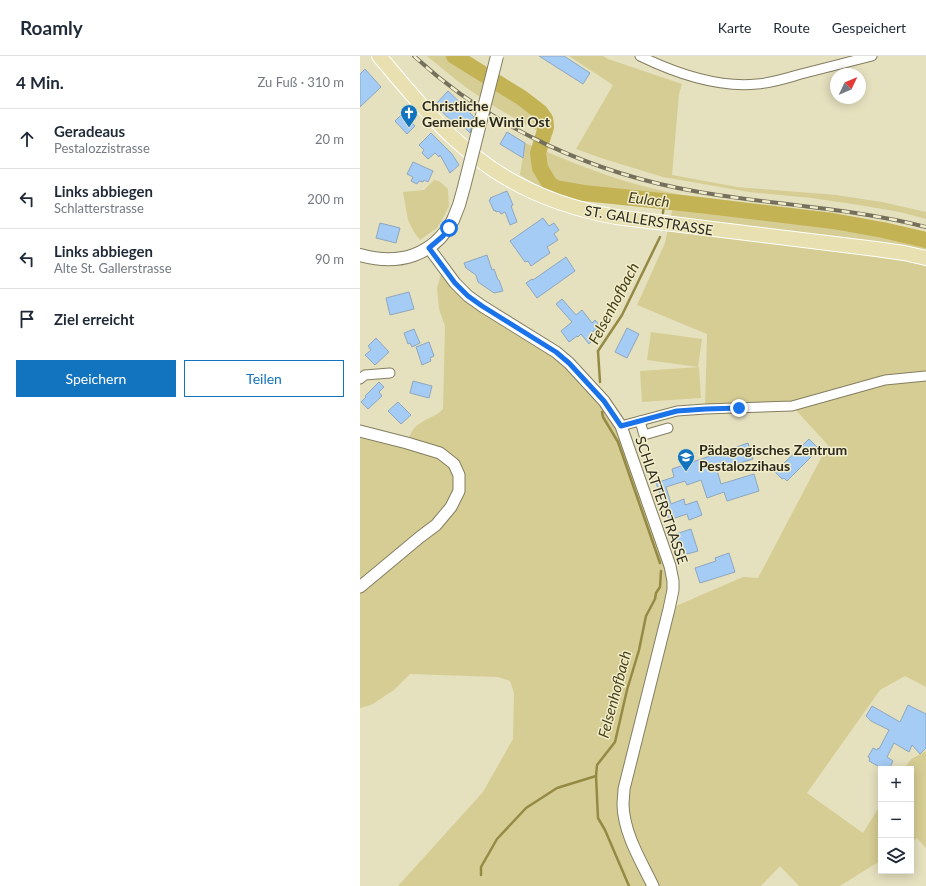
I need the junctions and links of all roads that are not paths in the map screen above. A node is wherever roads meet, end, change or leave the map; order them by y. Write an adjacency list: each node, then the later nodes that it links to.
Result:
1 (379, 56): 7 (main road, ST. GALLERSTRASSE)
2 (497, 56): 5 (main road, bridge)
3 (640, 56): 4 (street)
4 (872, 56)
5 (429, 248): 6 (main road); 12 (street, SCHLATTERSTRASSE)
6 (360, 255)
7 (926, 258)
8 (390, 373): 10 (street)
9 (926, 376): 11 (street)
10 (360, 378)
11 (640, 421): 12 (street); 13 (street)
12 (621, 426): 16 (street, SCHLATTERSTRASSE)
13 (668, 428)
14 (360, 431): 15 (street)
15 (360, 587)
16 (653, 886)

